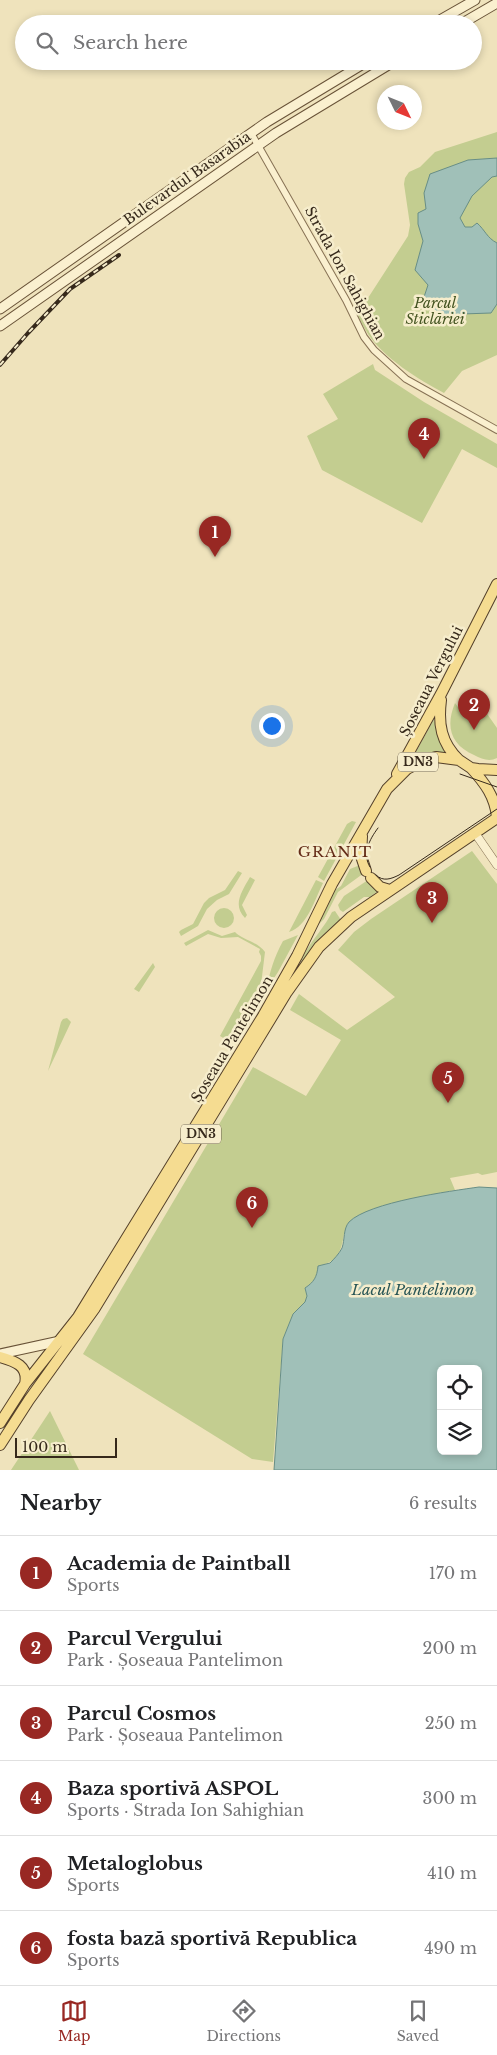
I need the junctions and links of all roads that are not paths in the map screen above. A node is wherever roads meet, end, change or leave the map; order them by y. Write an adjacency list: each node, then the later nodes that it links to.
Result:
1 (474, 0): 3 (main road)
2 (497, 3): 4 (main road)
3 (448, 15)
4 (476, 15)
5 (353, 70): 7 (main road, Bulevardul Basarabia)
6 (380, 70): 8 (main road, Bulevardul Basarabia)
7 (251, 133): 8 (street, Strada Ion Sahighian); 9 (main road, Bulevardul Basarabia)
8 (258, 145): 10 (main road, Bulevardul Basarabia); 11 (street, Strada Ion Sahighian)
9 (0, 309)
10 (0, 326)
11 (497, 430)
12 (497, 584): 13 (main road, Șoseaua Vergului)
13 (441, 694): 14 (main road); 17 (main road, Șoseaua Vergului)
14 (459, 760): 15 (main road, Șoseaua Pantelimon / DN3); 17 (main road, Șoseaua Pantelimon / DN3)
15 (471, 768): 16 (main road, Șoseaua Pantelimon / DN3); 18 (main road)
16 (497, 770)
17 (387, 789): 19 (main road, Șoseaua Pantelimon / DN3)
18 (497, 818): 20 (main road, Șoseaua Pantelimon / DN3)
19 (363, 830): 22 (main road); 24 (main road, Șoseaua Pantelimon / DN3)
20 (475, 833): 21 (street); 22 (main road, Șoseaua Pantelimon / DN3)
21 (497, 865)
22 (390, 890): 23 (main road, Șoseaua Pantelimon / DN3)
23 (78, 1334): 24 (main road); 25 (main road, Șoseaua Pantelimon / DN3)
24 (60, 1340): 25 (main road); 26 (main road); 27 (main road, Șoseaua Pantelimon / DN3)
25 (63, 1355): 29 (main road, Șoseaua Pantelimon / DN3)
26 (0, 1356): 27 (main road)
27 (25, 1384): 28 (main road, Șoseaua Pantelimon / DN3)
28 (0, 1423)
29 (0, 1445)

